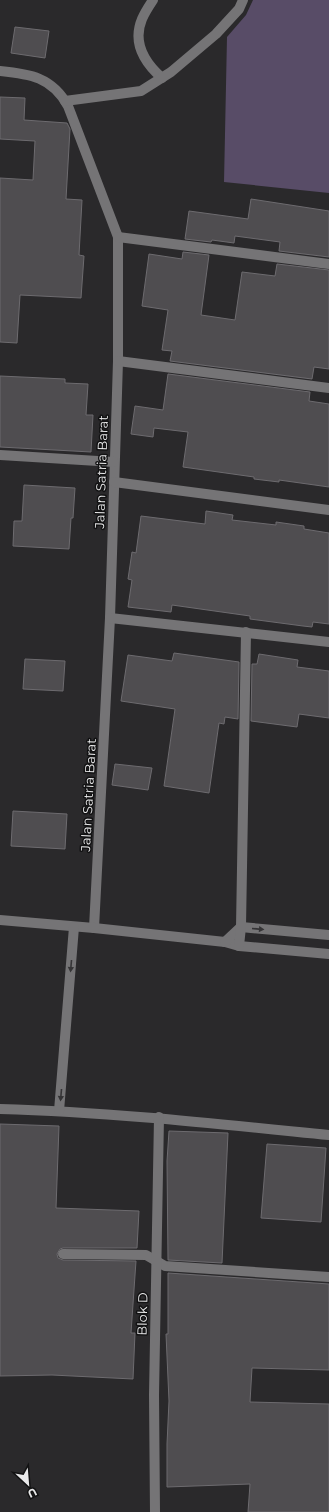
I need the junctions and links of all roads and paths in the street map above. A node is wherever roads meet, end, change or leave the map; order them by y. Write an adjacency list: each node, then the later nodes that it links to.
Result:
1 (153, 0): 4 (street)
2 (243, 0): 4 (street)
3 (0, 71): 5 (street, Jalan Satria Barat)
4 (162, 78): 5 (street)
5 (65, 101): 6 (street, Jalan Satria Barat)
6 (118, 237): 7 (street); 8 (street, Jalan Satria Barat)
7 (329, 264)
8 (118, 361): 9 (street); 11 (street, Jalan Satria Barat)
9 (329, 388)
10 (0, 455): 11 (street)
11 (114, 462): 12 (street, Jalan Satria Barat)
12 (114, 482): 13 (street); 14 (street, Jalan Satria Barat)
13 (329, 510)
14 (110, 618): 15 (street); 20 (street, Jalan Satria Barat)
15 (246, 632): 16 (street); 19 (street)
16 (329, 642)
17 (0, 920): 18 (street)
18 (74, 927): 20 (street); 26 (street, one-way to 26)
19 (241, 927): 21 (street, one-way to 21); 22 (street); 23 (street)
20 (94, 928): 22 (street)
21 (329, 935)
22 (225, 942): 23 (street)
23 (239, 946): 24 (street)
24 (329, 954)
25 (0, 1109): 26 (street)
26 (59, 1111): 27 (street)
27 (159, 1117): 28 (street); 30 (street, Blok D)
28 (329, 1135)
29 (63, 1254): 30 (street)
30 (157, 1260): 31 (street); 32 (street, Blok D)
31 (329, 1277)
32 (155, 1512)

